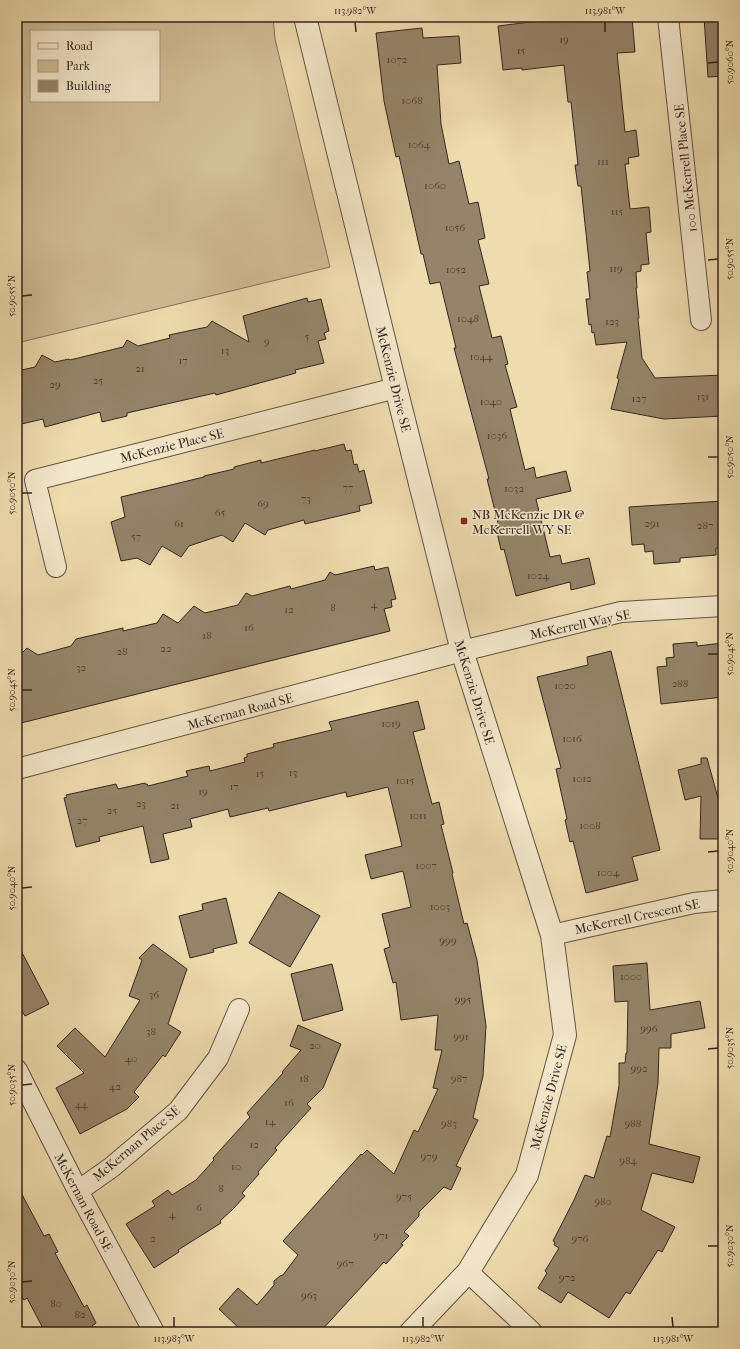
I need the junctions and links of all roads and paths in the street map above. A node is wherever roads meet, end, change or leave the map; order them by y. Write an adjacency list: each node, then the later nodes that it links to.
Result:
1 (305, 17): 4 (street, McKenzie Drive SE)
2 (668, 17): 3 (street, 100 McKerrell Place SE)
3 (701, 320)
4 (396, 388): 5 (street, McKenzie Place SE); 7 (street, McKenzie Drive SE)
5 (56, 567)
6 (723, 606): 7 (street, McKerrell Way SE)
7 (462, 651): 8 (street, McKernan Road SE); 10 (street, McKenzie Drive SE)
8 (17, 769)
9 (723, 900): 10 (street, McKerrell Crescent SE)
10 (552, 935): 14 (street, McKenzie Drive SE)
11 (239, 1010): 13 (street, McKernan Place SE)
12 (17, 1070): 13 (street, McKernan Road SE)
13 (78, 1191): 15 (street, McKernan Road SE)
14 (468, 1272): 16 (street, McKenzie Drive SE); 17 (street)
15 (154, 1332)
16 (412, 1332)
17 (532, 1332)

